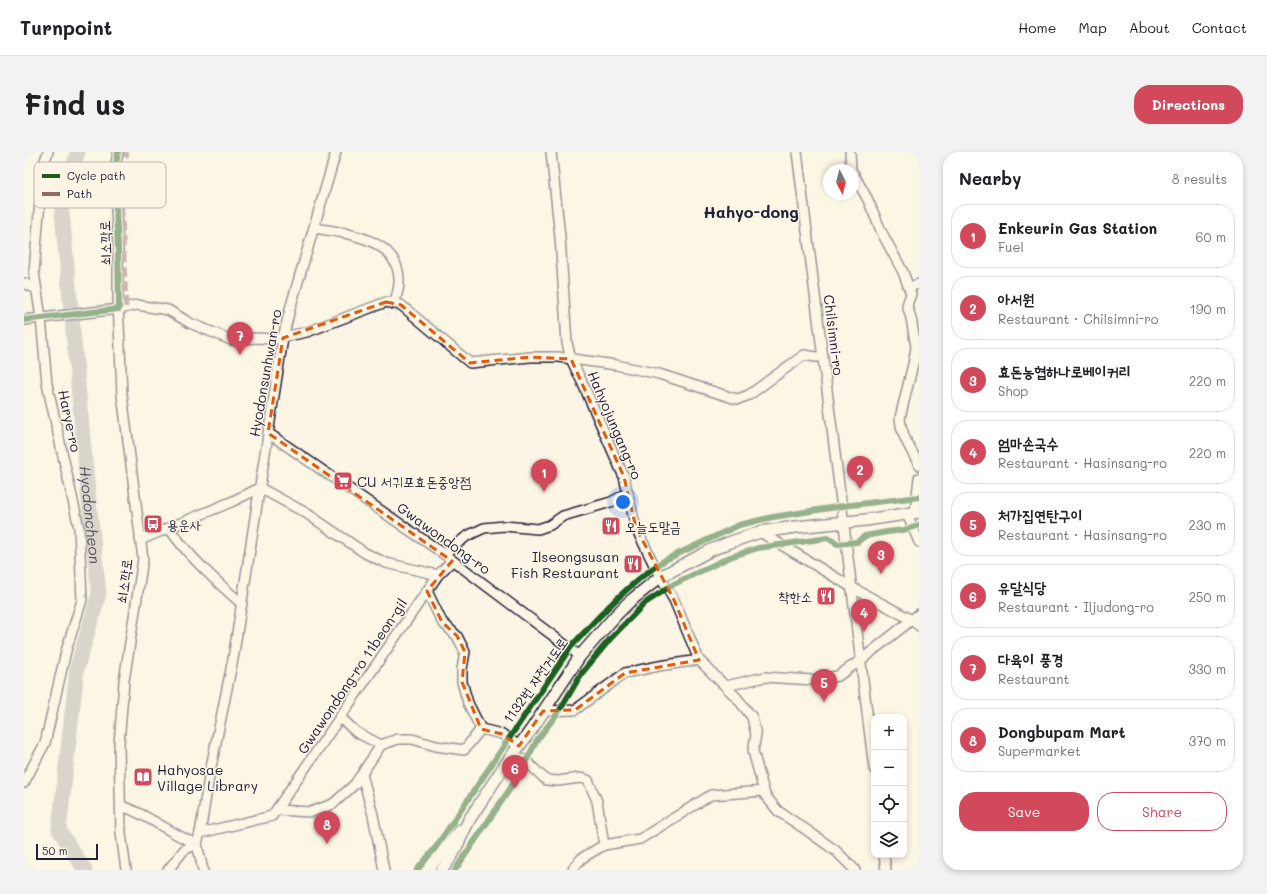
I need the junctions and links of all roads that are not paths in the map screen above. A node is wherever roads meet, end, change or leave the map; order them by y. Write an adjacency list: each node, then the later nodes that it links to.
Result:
1 (48, 152): 7 (street, Harye-ro)
2 (118, 152): 8 (street, 쇠소깍로)
3 (336, 152): 13 (street, Hyodonsunhwan-ro)
4 (552, 152): 24 (street, Hahyojungang-ro)
5 (797, 152): 23 (street, Chilsimni-ro)
6 (850, 152): 9 (street)
7 (44, 162)
8 (116, 162)
9 (851, 164)
10 (859, 184): 16 (street)
11 (39, 208): 17 (street, Harye-ro)
12 (116, 208): 19 (street, 쇠소깍로)
13 (314, 228): 18 (street); 22 (street, Hyodonsunhwan-ro)
14 (24, 283): 17 (street)
15 (919, 284): 16 (street)
16 (909, 287): 26 (street)
17 (36, 289): 20 (street, Harye-ro)
18 (394, 304): 22 (street); 24 (street)
19 (119, 309): 20 (street); 22 (street); 34 (street, 쇠소깍로)
20 (45, 318): 21 (street); 55 (street, Harye-ro)
21 (24, 320)
22 (283, 338): 25 (street, Hyodonsunhwan-ro)
23 (822, 357): 24 (street); 31 (street, Chilsimni-ro)
24 (571, 359): 29 (street, Hahyojungang-ro)
25 (268, 433): 28 (street, Hyodonsunhwan-ro); 36 (street, Gwawondong-ro)
26 (919, 465)
27 (919, 478): 30 (street)
28 (260, 488): 32 (street); 38 (street); 42 (street, Hyodonsunhwan-ro)
29 (628, 493): 36 (street); 39 (street, Hahyojungang-ro)
30 (914, 513): 31 (main road); 35 (street)
31 (845, 522): 33 (main road); 40 (street, Chilsimni-ro)
32 (169, 528): 34 (street); 42 (street)
33 (760, 532): 39 (main road); 40 (street)
34 (140, 540): 57 (street, 쇠소깍로)
35 (919, 542)
36 (444, 554): 37 (street, Gwawondong-ro)
37 (452, 561): 38 (street, Gwawondong-ro 11beon-gil); 44 (street, Gwawondong-ro)
38 (438, 575): 41 (street, Gwawondong-ro 11beon-gil)
39 (660, 577): 44 (main road); 45 (street, Hahyojungang-ro)
40 (853, 588): 43 (street); 46 (street, Chilsimni-ro)
41 (427, 591): 49 (street, Gwawondong-ro 11beon-gil); 50 (street)
42 (242, 604): 60 (street, Hyodonsunhwan-ro)
43 (917, 620): 46 (street)
44 (580, 656): 48 (main road)
45 (699, 660): 47 (street, Hahyojungang-ro); 48 (street)
46 (861, 660): 47 (street); 53 (street, Chilsimni-ro)
47 (726, 686): 56 (street, Hahyojungang-ro)
48 (544, 711): 52 (main road)
49 (340, 717): 51 (street); 58 (street, Gwawondong-ro 11beon-gil)
50 (481, 729): 51 (street); 52 (street)
51 (381, 745): 54 (street)
52 (516, 750): 59 (main road); 62 (street)
53 (872, 750)
54 (362, 774): 58 (street); 68 (street)
55 (24, 783)
56 (764, 791): 62 (street); 73 (street, Hahyojungang-ro)
57 (121, 806): 61 (street); 65 (street, 쇠소깍로)
58 (277, 810): 60 (street)
59 (469, 820): 63 (main road); 69 (main road)
60 (200, 834): 61 (street, Hyodonsunhwan-ro)
61 (197, 844): 66 (street); 67 (street, Hyodonsunhwan-ro)
62 (604, 845): 72 (street)
63 (454, 854): 70 (main road); 71 (main road)
64 (884, 858): 74 (street)
65 (126, 870)
66 (168, 870)
67 (203, 870)
68 (384, 870)
69 (427, 870)
70 (442, 870)
71 (446, 870)
72 (573, 870)
73 (855, 870)
74 (886, 870)

